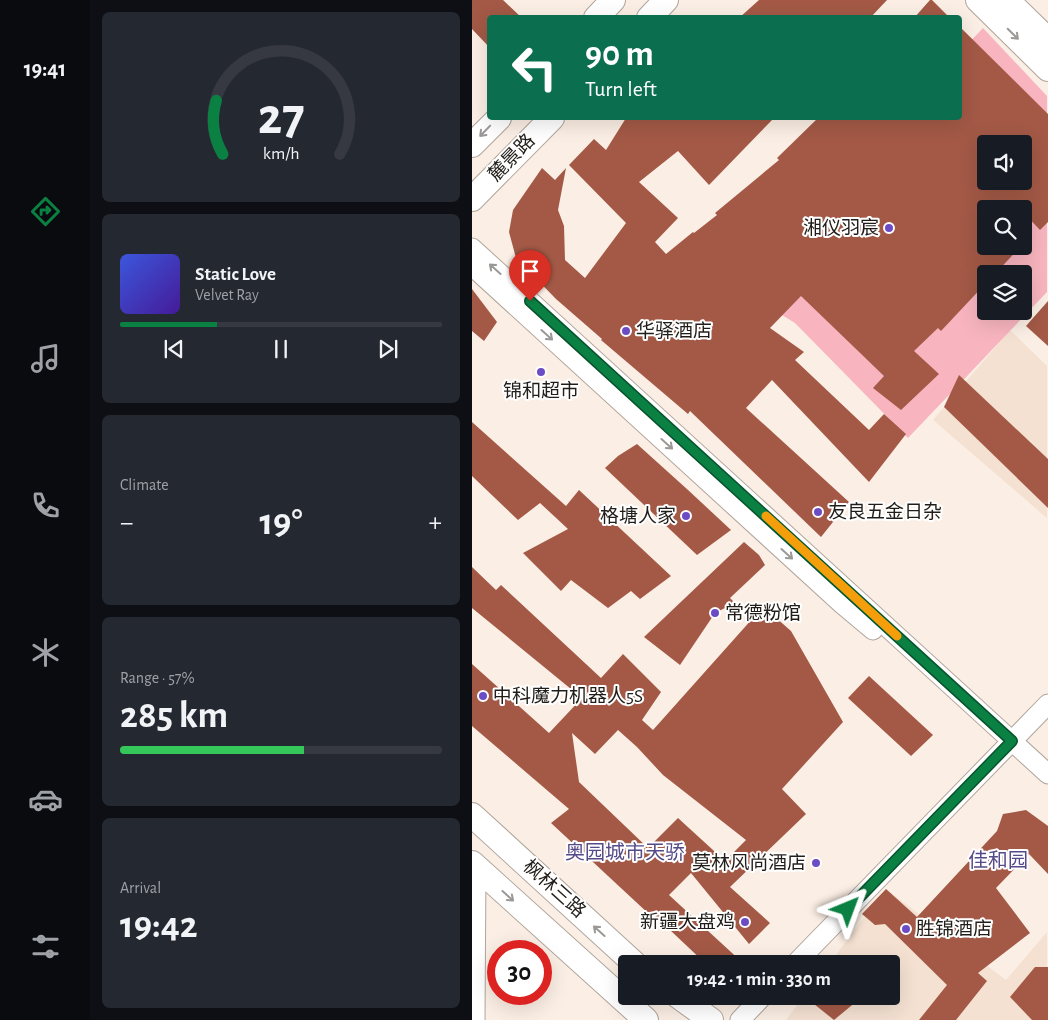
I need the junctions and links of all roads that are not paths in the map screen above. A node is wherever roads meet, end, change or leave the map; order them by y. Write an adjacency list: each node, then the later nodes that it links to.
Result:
1 (613, 0): 5 (main road)
2 (666, 0): 6 (main road)
3 (978, 0): 8 (main road, one-way to 8)
4 (1007, 0): 7 (main road)
5 (599, 15)
6 (652, 15)
7 (1048, 40)
8 (1048, 69)
9 (497, 120): 11 (main road, 麓景路, one-way to 11)
10 (550, 120): 12 (main road, 麓景路)
11 (472, 145)
12 (472, 199)
13 (472, 248): 16 (street, one-way to 13)
14 (472, 266): 16 (street, one-way to 16)
15 (1048, 704): 16 (street)
16 (1010, 743): 17 (street); 18 (street); 22 (street)
17 (1048, 774)
18 (1048, 781)
19 (472, 815): 21 (main road, 枫林三路, one-way to 19)
20 (474, 865): 23 (main road, 枫林三路, one-way to 23); 29 (street)
21 (625, 955)
22 (804, 955)
23 (618, 996)
24 (628, 1005): 30 (main road, 枫林三路)
25 (629, 1005): 31 (main road, 枫林三路)
26 (677, 1005): 32 (main road)
27 (690, 1005): 33 (main road)
28 (755, 1005): 34 (street)
29 (475, 1020)
30 (642, 1020)
31 (646, 1020)
32 (691, 1020)
33 (711, 1020)
34 (740, 1020)

